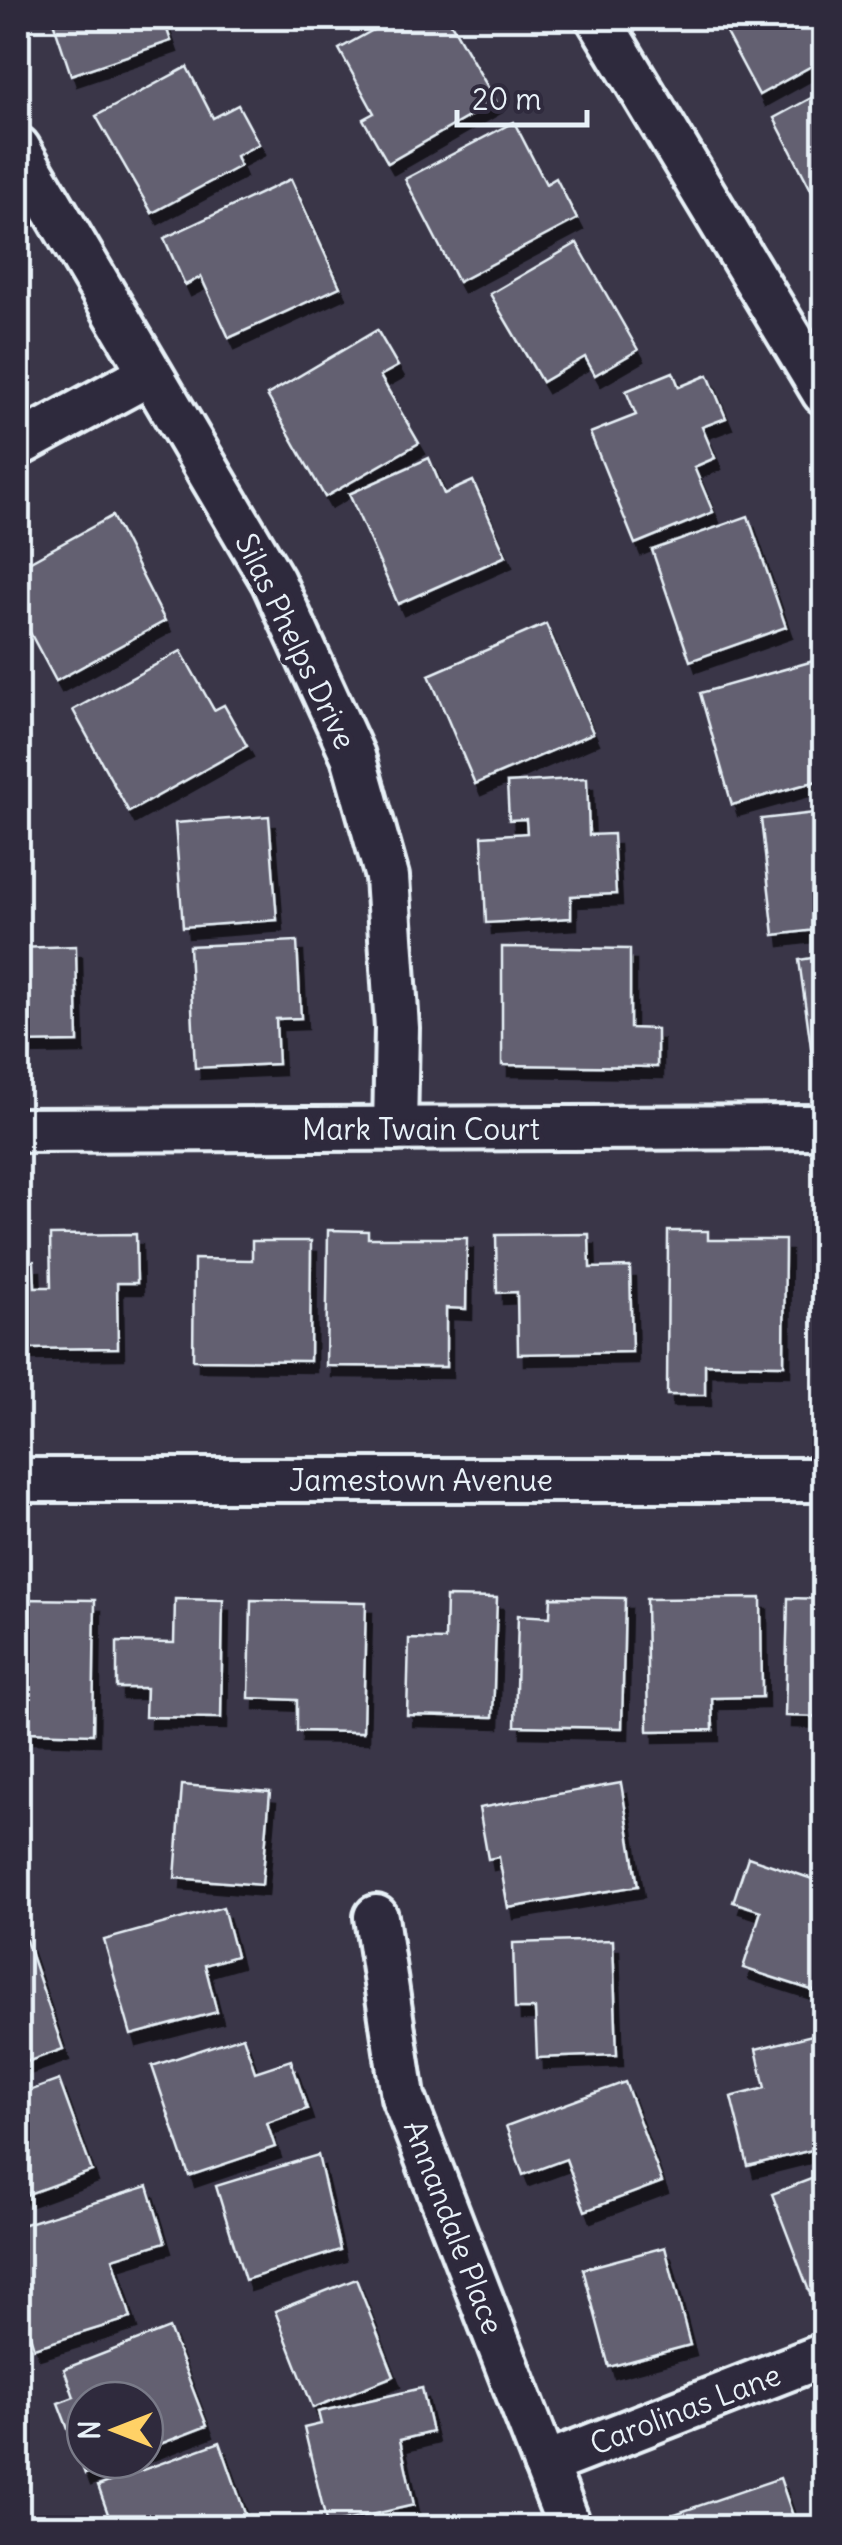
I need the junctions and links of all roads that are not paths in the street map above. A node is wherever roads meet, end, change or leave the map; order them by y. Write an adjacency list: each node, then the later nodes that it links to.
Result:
1 (598, 18): 4 (street)
2 (18, 148): 3 (street, Silas Phelps Drive)
3 (150, 374): 5 (street); 7 (street, Silas Phelps Drive)
4 (824, 393)
5 (18, 445)
6 (824, 1127): 7 (street, Mark Twain Court)
7 (396, 1129): 8 (street, Mark Twain Court)
8 (18, 1130)
9 (18, 1480): 10 (street, Jamestown Avenue)
10 (824, 1480)
11 (376, 1917): 13 (street, Annandale Place)
12 (824, 2355): 13 (street, Carolinas Lane)
13 (545, 2464): 14 (street, Annandale Place)
14 (570, 2528)

